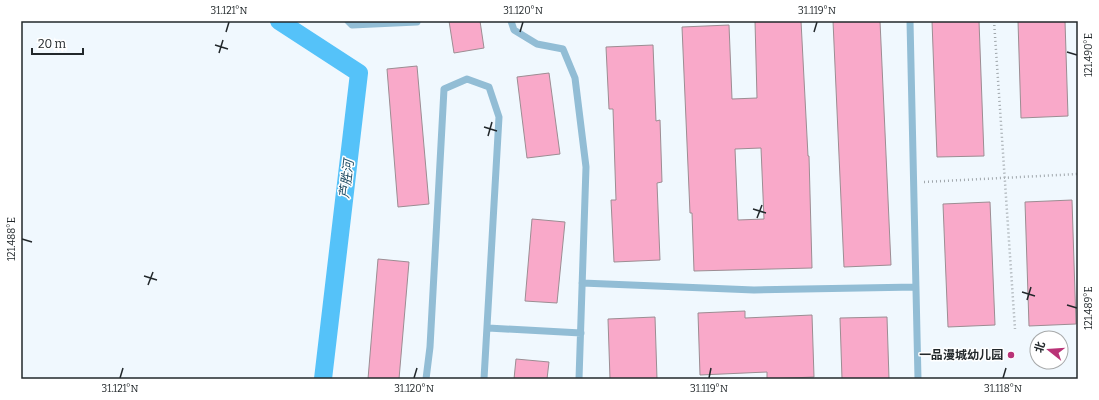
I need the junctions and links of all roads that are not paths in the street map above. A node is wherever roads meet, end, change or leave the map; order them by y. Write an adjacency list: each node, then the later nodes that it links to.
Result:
1 (348, 21): 2 (lane)
2 (417, 21)
3 (510, 21): 5 (lane)
4 (910, 21): 6 (lane)
5 (582, 283): 6 (lane); 8 (lane)
6 (916, 287): 12 (lane)
7 (488, 328): 8 (lane); 9 (lane); 10 (lane)
8 (581, 333): 11 (lane)
9 (426, 379)
10 (484, 379)
11 (579, 379)
12 (918, 379)

